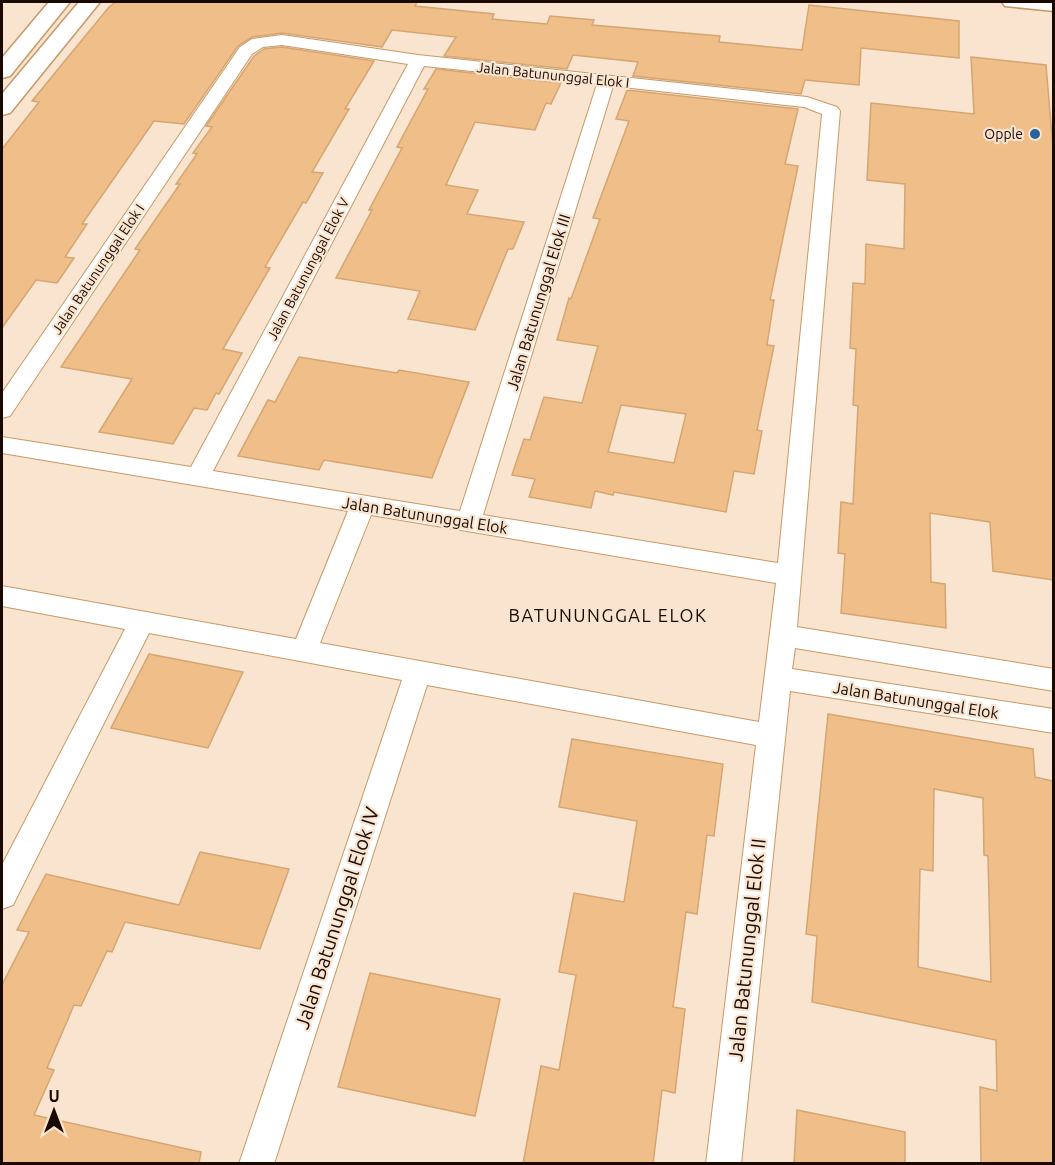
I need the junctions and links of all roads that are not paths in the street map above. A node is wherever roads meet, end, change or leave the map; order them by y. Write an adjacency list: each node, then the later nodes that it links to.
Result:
1 (60, 2): 6 (street)
2 (90, 2): 8 (street)
3 (1012, 2): 4 (street)
4 (1053, 5)
5 (418, 60): 7 (street, Jalan Batununggal Elok I); 9 (street, Jalan Batununggal Elok I); 11 (street, Jalan Batununggal Elok V)
6 (2, 71)
7 (606, 82): 13 (street, Jalan Batununggal Elok III); 14 (street, Jalan Batununggal Elok I)
8 (2, 108)
9 (2, 410)
10 (2, 445): 11 (street, Jalan Batununggal Elok)
11 (198, 477): 12 (street, Jalan Batununggal Elok)
12 (363, 505): 13 (street, Jalan Batununggal Elok); 18 (street)
13 (469, 522): 14 (street, Jalan Batununggal Elok)
14 (790, 575): 17 (street)
15 (2, 596): 16 (street)
16 (142, 621): 18 (street); 24 (street)
17 (783, 635): 20 (street); 21 (street)
18 (304, 651): 19 (street)
19 (418, 672): 23 (street); 25 (street, Jalan Batununggal Elok IV)
20 (778, 678): 22 (street, Jalan Batununggal Elok); 23 (street)
21 (1053, 680)
22 (1053, 721)
23 (771, 736): 26 (street, Jalan Batununggal Elok II)
24 (2, 895)
25 (256, 1164)
26 (723, 1164)

